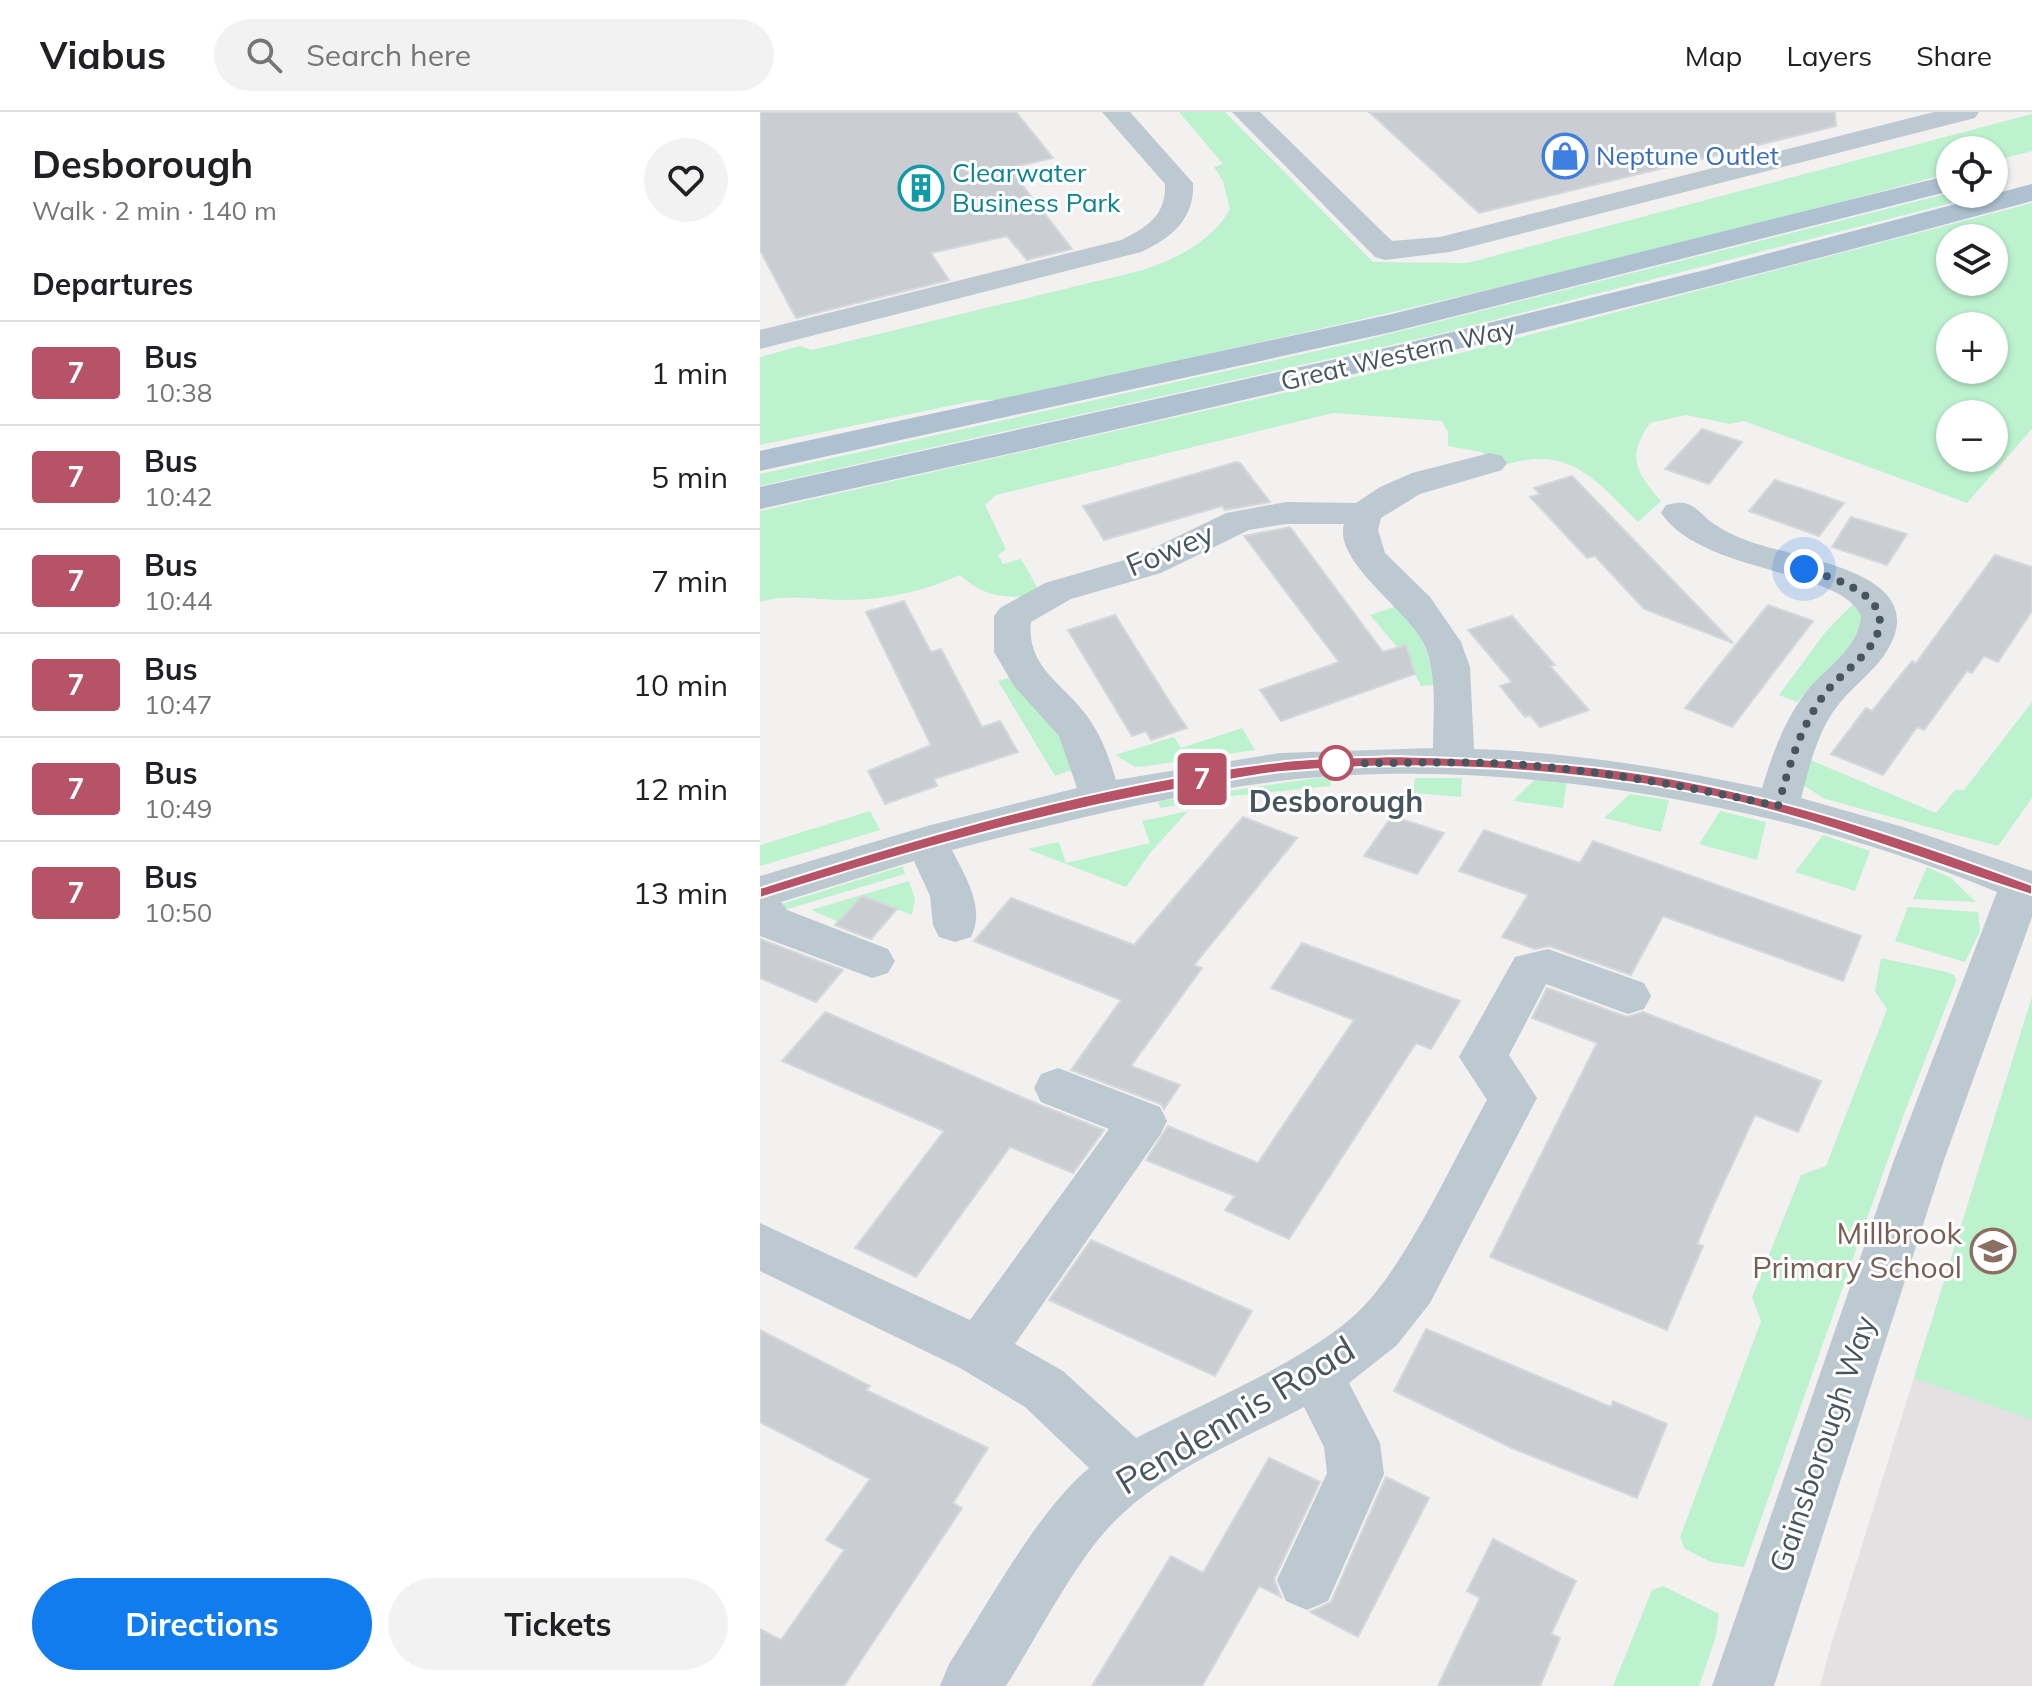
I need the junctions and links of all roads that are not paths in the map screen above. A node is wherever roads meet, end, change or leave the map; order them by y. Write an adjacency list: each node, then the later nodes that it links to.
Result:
1 (1115, 112): 8 (street)
2 (1245, 112): 4 (street)
3 (1281, 112): 5 (street)
4 (1966, 112)
5 (1334, 163)
6 (1936, 187): 9 (main road, Great Western Way)
7 (2032, 192): 11 (main road, Great Western Way)
8 (760, 340)
9 (760, 461)
10 (1490, 463): 13 (street)
11 (760, 498)
12 (1679, 513): 16 (street)
13 (1365, 514): 14 (street); 15 (street, Fowey)
14 (1454, 762): 15 (street); 16 (street)
15 (1100, 797): 17 (street)
16 (1778, 806): 18 (street)
17 (927, 841): 19 (street); 21 (street)
18 (2027, 888): 31 (street, Gainsborough Way)
19 (760, 892)
20 (760, 905): 22 (street)
21 (955, 925)
22 (872, 961)
23 (1628, 996): 27 (street, Pendennis Road)
24 (1058, 1088): 26 (street)
25 (760, 1246): 26 (street)
26 (979, 1351): 28 (street)
27 (1315, 1374): 28 (street, Pendennis Road); 29 (street)
28 (1131, 1470): 30 (street, Pendennis Road)
29 (1307, 1580)
30 (971, 1686)
31 (1743, 1686)

